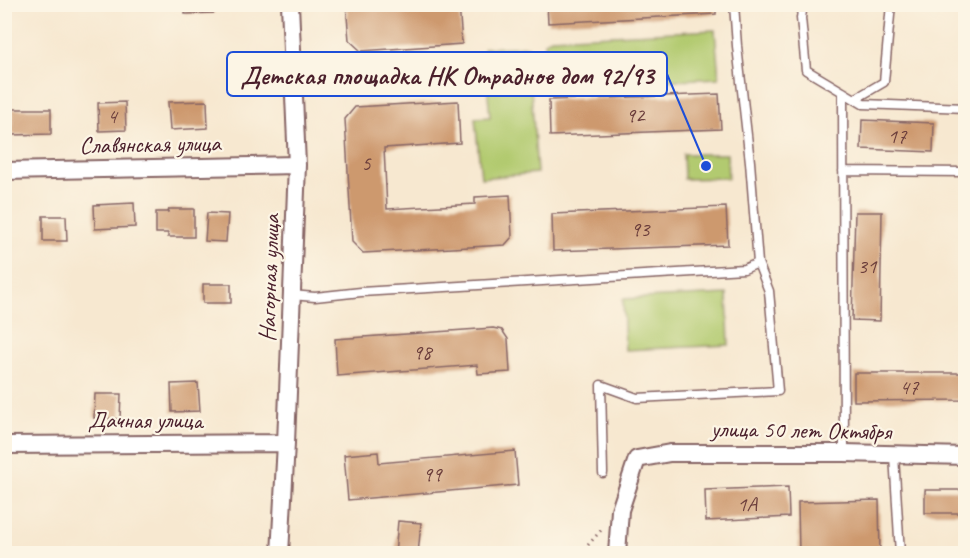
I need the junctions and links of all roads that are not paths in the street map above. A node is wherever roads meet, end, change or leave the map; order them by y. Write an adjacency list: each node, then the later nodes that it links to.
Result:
1 (290, 4): 8 (street, Нагорная улица)
2 (734, 4): 12 (lane)
3 (802, 4): 5 (lane)
4 (891, 4): 6 (lane)
5 (843, 92): 6 (lane); 10 (lane)
6 (855, 99): 7 (lane)
7 (966, 108)
8 (297, 165): 9 (street, Славянская улица); 13 (street, Нагорная улица)
9 (4, 171)
10 (843, 171): 11 (lane); 16 (lane)
11 (966, 172)
12 (758, 263): 13 (lane); 19 (lane)
13 (291, 295): 14 (street, Нагорная улица)
14 (286, 443): 15 (street, Дачная улица); 20 (street, Нагорная улица)
15 (4, 445)
16 (844, 453): 17 (street, улица 50 лет Октября); 21 (street, улица 50 лет Октября)
17 (894, 454): 18 (street, улица 50 лет Октября); 22 (lane)
18 (966, 456)
19 (603, 473)
20 (280, 554)
21 (617, 554)
22 (900, 554)

